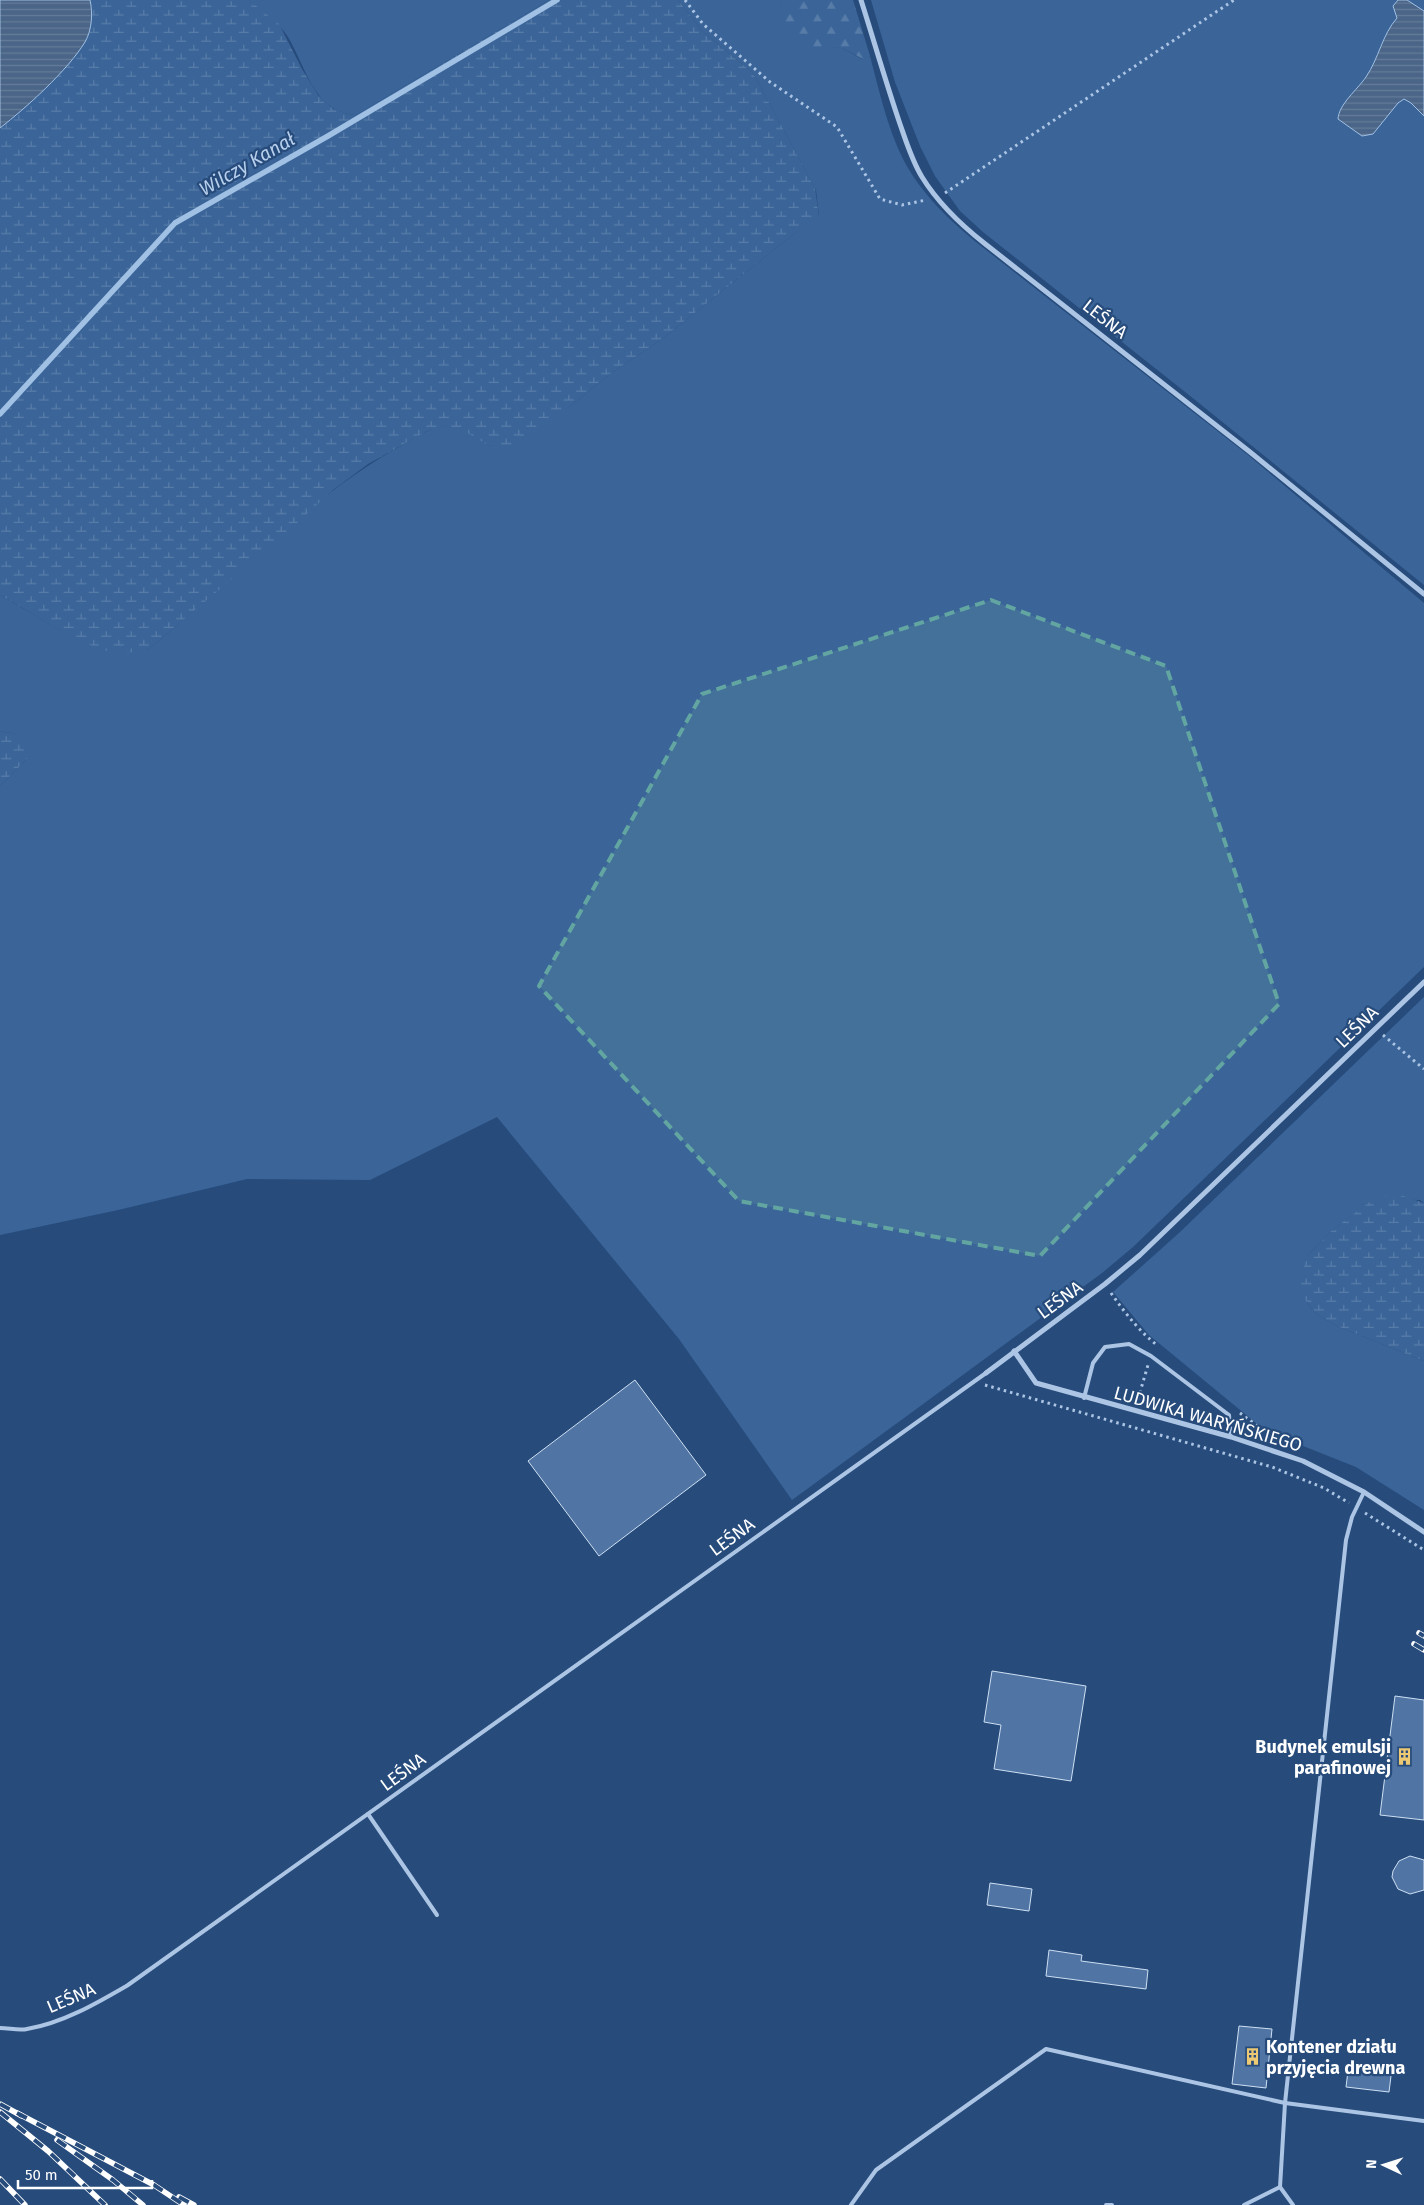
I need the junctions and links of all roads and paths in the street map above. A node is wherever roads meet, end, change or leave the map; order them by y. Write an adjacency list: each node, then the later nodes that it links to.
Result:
1 (685, 0): 4 (path)
2 (862, 0): 4 (street, LEŚNA)
3 (1234, 0): 4 (path)
4 (937, 198): 5 (street, LEŚNA)
5 (1424, 594)
6 (1424, 982): 7 (street, LEŚNA)
7 (1375, 1028): 8 (path); 9 (street, LEŚNA)
8 (1424, 1069)
9 (1105, 1284): 10 (path); 12 (street, LEŚNA)
10 (1154, 1343): 11 (path); 13 (path)
11 (1162, 1350)
12 (1014, 1351): 14 (street, LEŚNA); 16 (street, LUDWIKA WARYŃSKIEGO)
13 (1151, 1356): 16 (lane); 17 (path); 20 (lane)
14 (986, 1373): 15 (lane, LEŚNA)
15 (977, 1380): 19 (path); 26 (lane, LEŚNA)
16 (1084, 1398): 17 (street, LUDWIKA WARYŃSKIEGO)
17 (1134, 1412): 19 (path); 20 (street, LUDWIKA WARYŃSKIEGO)
18 (1238, 1412): 21 (path)
19 (1130, 1426): 23 (path)
20 (1231, 1437): 22 (street, LUDWIKA WARYŃSKIEGO)
21 (1287, 1443)
22 (1364, 1492): 23 (lane); 24 (street, LUDWIKA WARYŃSKIEGO)
23 (1356, 1508): 25 (path); 29 (lane)
24 (1424, 1532)
25 (1424, 1550)
26 (368, 1814): 27 (lane); 28 (lane, LEŚNA)
27 (437, 1915)
28 (0, 2028)
29 (1285, 2103): 30 (lane); 31 (lane); 32 (lane)
30 (1424, 2120)
31 (1280, 2187): 35 (lane); 36 (lane)
32 (851, 2205)
33 (1106, 2205): 34 (lane)
34 (1112, 2205)
35 (1244, 2205)
36 (1293, 2205)

